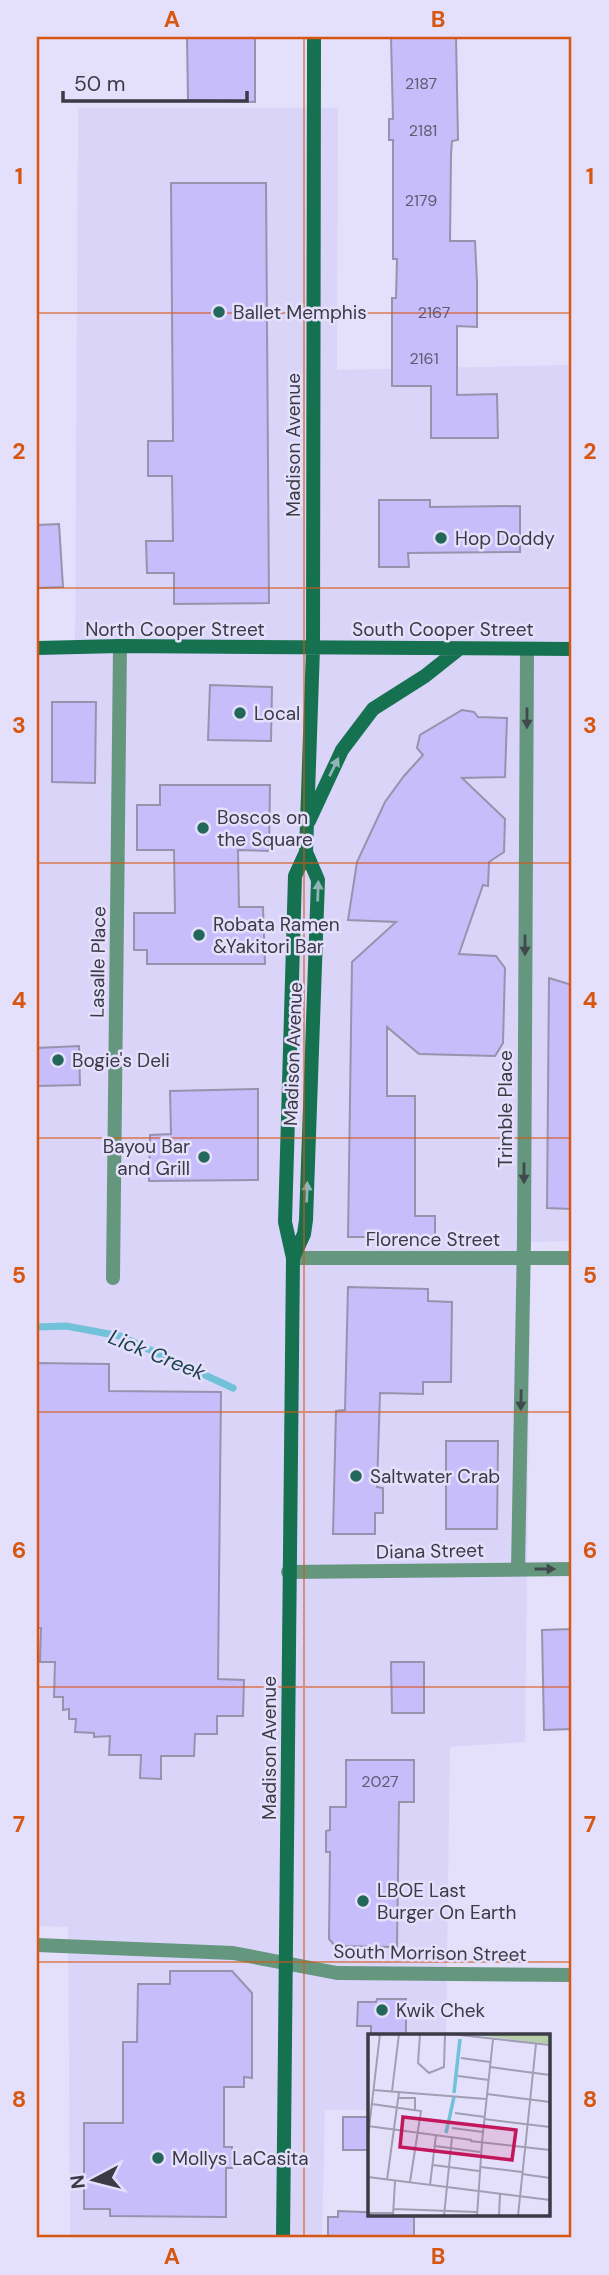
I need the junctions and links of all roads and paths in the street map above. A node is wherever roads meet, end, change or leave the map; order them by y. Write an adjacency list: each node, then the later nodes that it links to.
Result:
1 (314, 37): 4 (street, Madison Avenue)
2 (120, 646): 3 (street, North Cooper Street); 4 (street, North Cooper Street); 13 (street, Lasalle Place)
3 (37, 648)
4 (313, 648): 5 (street, South Cooper Street); 8 (street, Madison Avenue)
5 (458, 649): 6 (street, South Cooper Street); 8 (street, one-way to 5)
6 (527, 649): 7 (street, South Cooper Street); 11 (street, Trimble Place, one-way to 11)
7 (572, 649)
8 (306, 829): 9 (street, Madison Avenue)
9 (306, 852): 10 (street, Madison Avenue); 10 (street, Madison Avenue, one-way to 9)
10 (293, 1258): 11 (street, Florence Street); 16 (street, Madison Avenue)
11 (524, 1258): 12 (street, Florence Street); 14 (street, Trimble Place, one-way to 14)
12 (572, 1258)
13 (113, 1278)
14 (518, 1569): 15 (street, Diana Street, one-way to 15); 16 (street, Diana Street)
15 (572, 1569)
16 (288, 1572): 18 (street, Madison Avenue)
17 (37, 1945): 18 (street, South Morrison Street)
18 (288, 1964): 19 (street, South Morrison Street); 20 (street, Madison Avenue)
19 (572, 1975)
20 (283, 2238)

